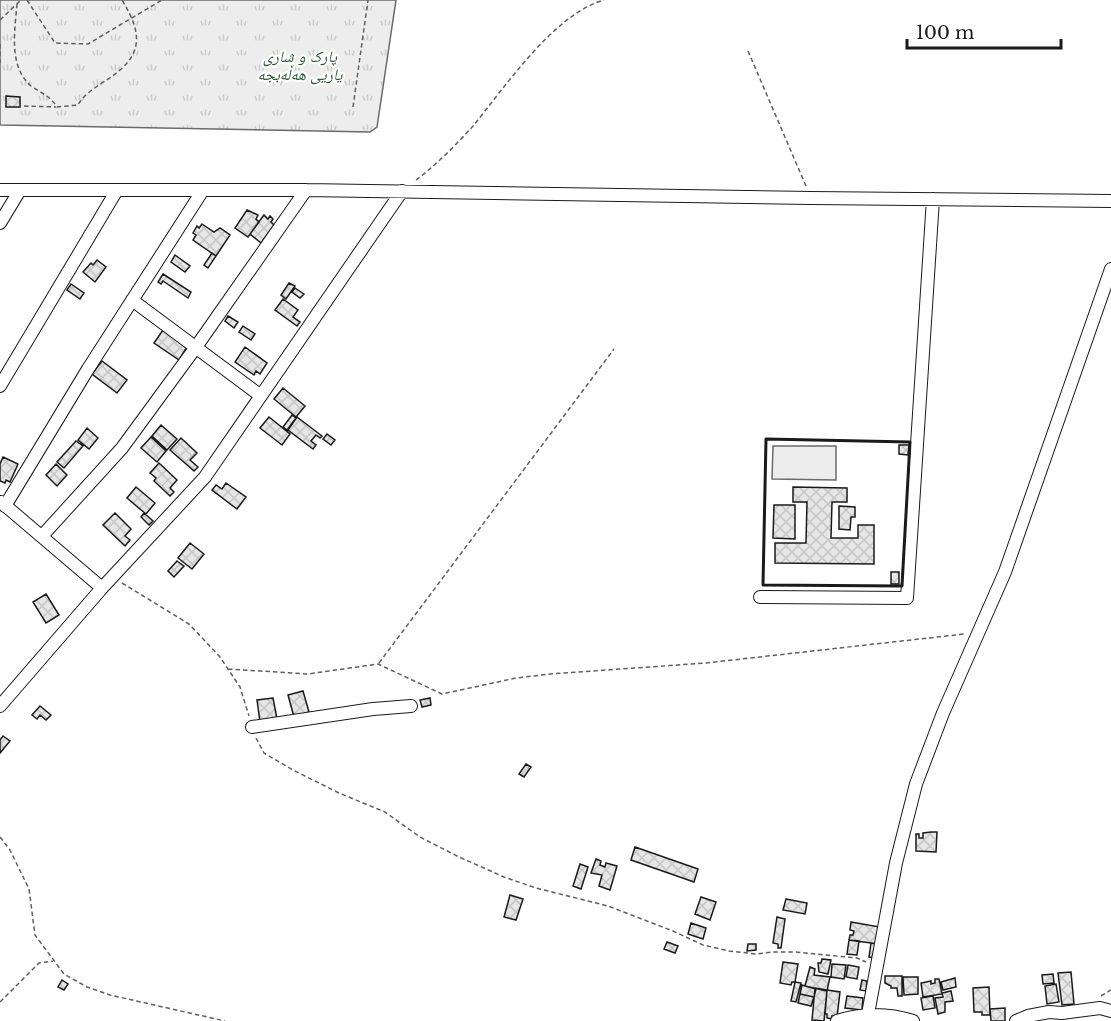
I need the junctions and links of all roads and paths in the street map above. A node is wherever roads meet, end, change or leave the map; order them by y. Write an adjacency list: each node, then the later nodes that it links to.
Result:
1 (21, 0): 7 (path)
2 (27, 0): 8 (path)
3 (122, 0): 8 (path)
4 (162, 0): 8 (path)
5 (368, 0): 15 (path)
6 (604, 0): 21 (path)
7 (17, 4): 9 (path); 14 (path)
8 (134, 18): 14 (path)
9 (0, 20)
10 (0, 44): 12 (path)
11 (748, 51): 22 (path)
12 (0, 63)
13 (24, 106): 14 (path)
14 (57, 107)
15 (353, 107)
16 (0, 190): 17 (street)
17 (20, 190): 18 (street); 25 (street)
18 (117, 190): 19 (street); 30 (street)
19 (203, 190): 20 (street); 27 (street)
20 (306, 190): 21 (street); 28 (street)
21 (402, 191): 22 (street); 31 (street)
22 (811, 198): 23 (street)
23 (933, 199): 24 (street); 36 (street)
24 (1111, 201)
25 (0, 224)
26 (1111, 269): 37 (street)
27 (132, 300): 28 (street); 32 (street)
28 (196, 347): 31 (street); 33 (street)
29 (614, 349): 38 (path)
30 (0, 386)
31 (261, 396): 34 (street)
32 (3, 504): 33 (street)
33 (42, 536): 35 (street)
34 (112, 577): 35 (street); 39 (path)
35 (102, 588): 40 (street)
36 (760, 597)
37 (980, 632): 38 (path); 45 (street)
38 (378, 664): 39 (path)
39 (228, 669): 42 (path)
40 (0, 705)
41 (411, 706): 42 (street)
42 (252, 727): 45 (path)
43 (0, 837): 44 (path)
44 (54, 961): 46 (path); 50 (path)
45 (875, 977): 48 (street)
46 (0, 1002)
47 (1111, 1011): 49 (street)
48 (868, 1014): 51 (street); 52 (street)
49 (1072, 1016): 53 (street)
50 (225, 1021)
51 (837, 1021)
52 (913, 1021)
53 (1016, 1021)

